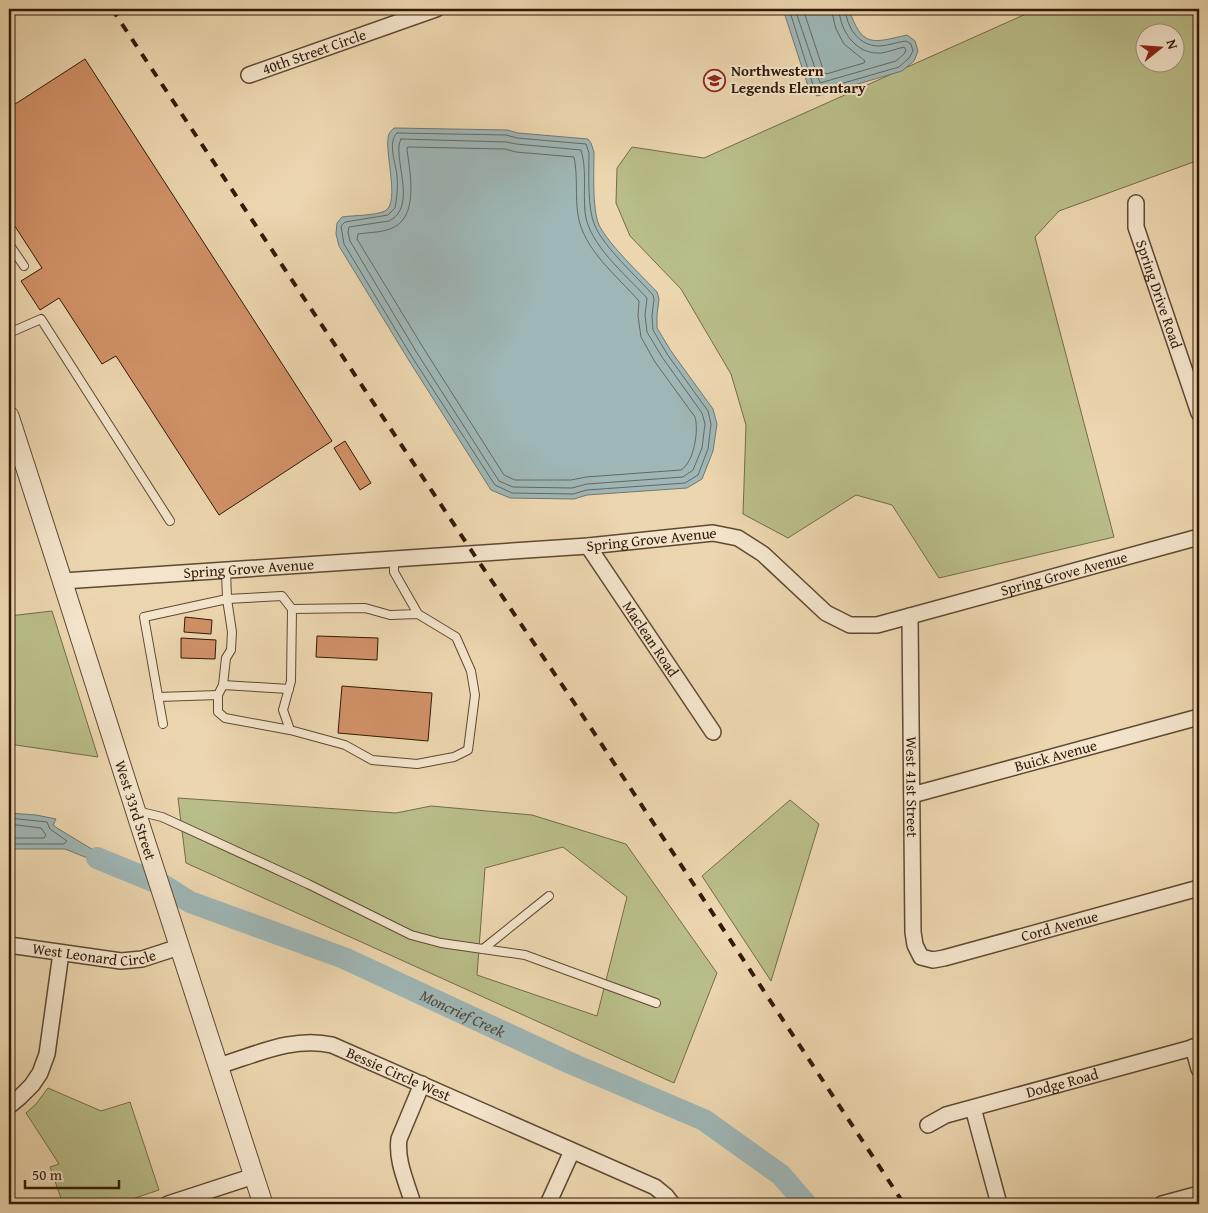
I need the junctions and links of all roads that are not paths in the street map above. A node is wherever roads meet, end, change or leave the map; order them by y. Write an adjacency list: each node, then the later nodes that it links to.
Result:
1 (436, 9): 2 (street, 40th Street Circle)
2 (249, 74)
3 (1136, 202): 7 (street, Spring Drive Road)
4 (9, 244): 5 (lane)
5 (24, 266)
6 (9, 332): 9 (lane)
7 (1199, 413)
8 (9, 416): 14 (street, West 33rd Street)
9 (170, 522)
10 (1199, 536): 18 (street, Spring Grove Avenue)
11 (588, 546): 12 (street, Spring Grove Avenue); 18 (street, Spring Grove Avenue); 26 (street, Maclean Road)
12 (394, 558): 13 (street, Spring Grove Avenue); 17 (lane)
13 (226, 570): 14 (street, Spring Grove Avenue); 15 (lane)
14 (63, 581): 28 (street, West 33rd Street)
15 (227, 599): 16 (lane); 19 (lane); 22 (lane)
16 (292, 609): 17 (lane); 20 (lane)
17 (418, 614): 25 (lane)
18 (910, 616): 27 (street, West 41st Street)
19 (223, 685): 20 (lane); 21 (lane)
20 (289, 689): 25 (lane)
21 (218, 695): 22 (lane); 25 (lane)
22 (158, 697): 24 (lane)
23 (1199, 717): 27 (street, Buick Avenue)
24 (163, 724)
25 (290, 730)
26 (713, 732)
27 (912, 795): 35 (street, West 41st Street)
28 (135, 810): 32 (street, West 33rd Street); 33 (lane)
29 (1199, 888): 35 (street, Cord Avenue)
30 (549, 896): 33 (lane)
31 (9, 946): 34 (street, West Leonard Circle)
32 (179, 947): 34 (street, West Leonard Circle); 38 (street, West 33rd Street)
33 (483, 949): 36 (lane)
34 (61, 953): 41 (street)
35 (921, 957)
36 (656, 1003)
37 (1196, 1047): 39 (street); 42 (street, Dodge Road)
38 (218, 1066): 40 (street, Bessie Circle West); 45 (street, West 33rd Street)
39 (1199, 1069)
40 (422, 1084): 44 (street, Bessie Circle West); 49 (street)
41 (9, 1106)
42 (973, 1108): 43 (street, Dodge Road); 52 (street)
43 (928, 1125)
44 (572, 1151): 50 (street); 51 (street, Bessie Circle West)
45 (254, 1176): 47 (street); 48 (street, West 33rd Street)
46 (1199, 1194): 53 (street)
47 (168, 1204)
48 (263, 1204)
49 (413, 1204)
50 (548, 1204)
51 (672, 1204)
52 (999, 1204)
53 (1162, 1204)

